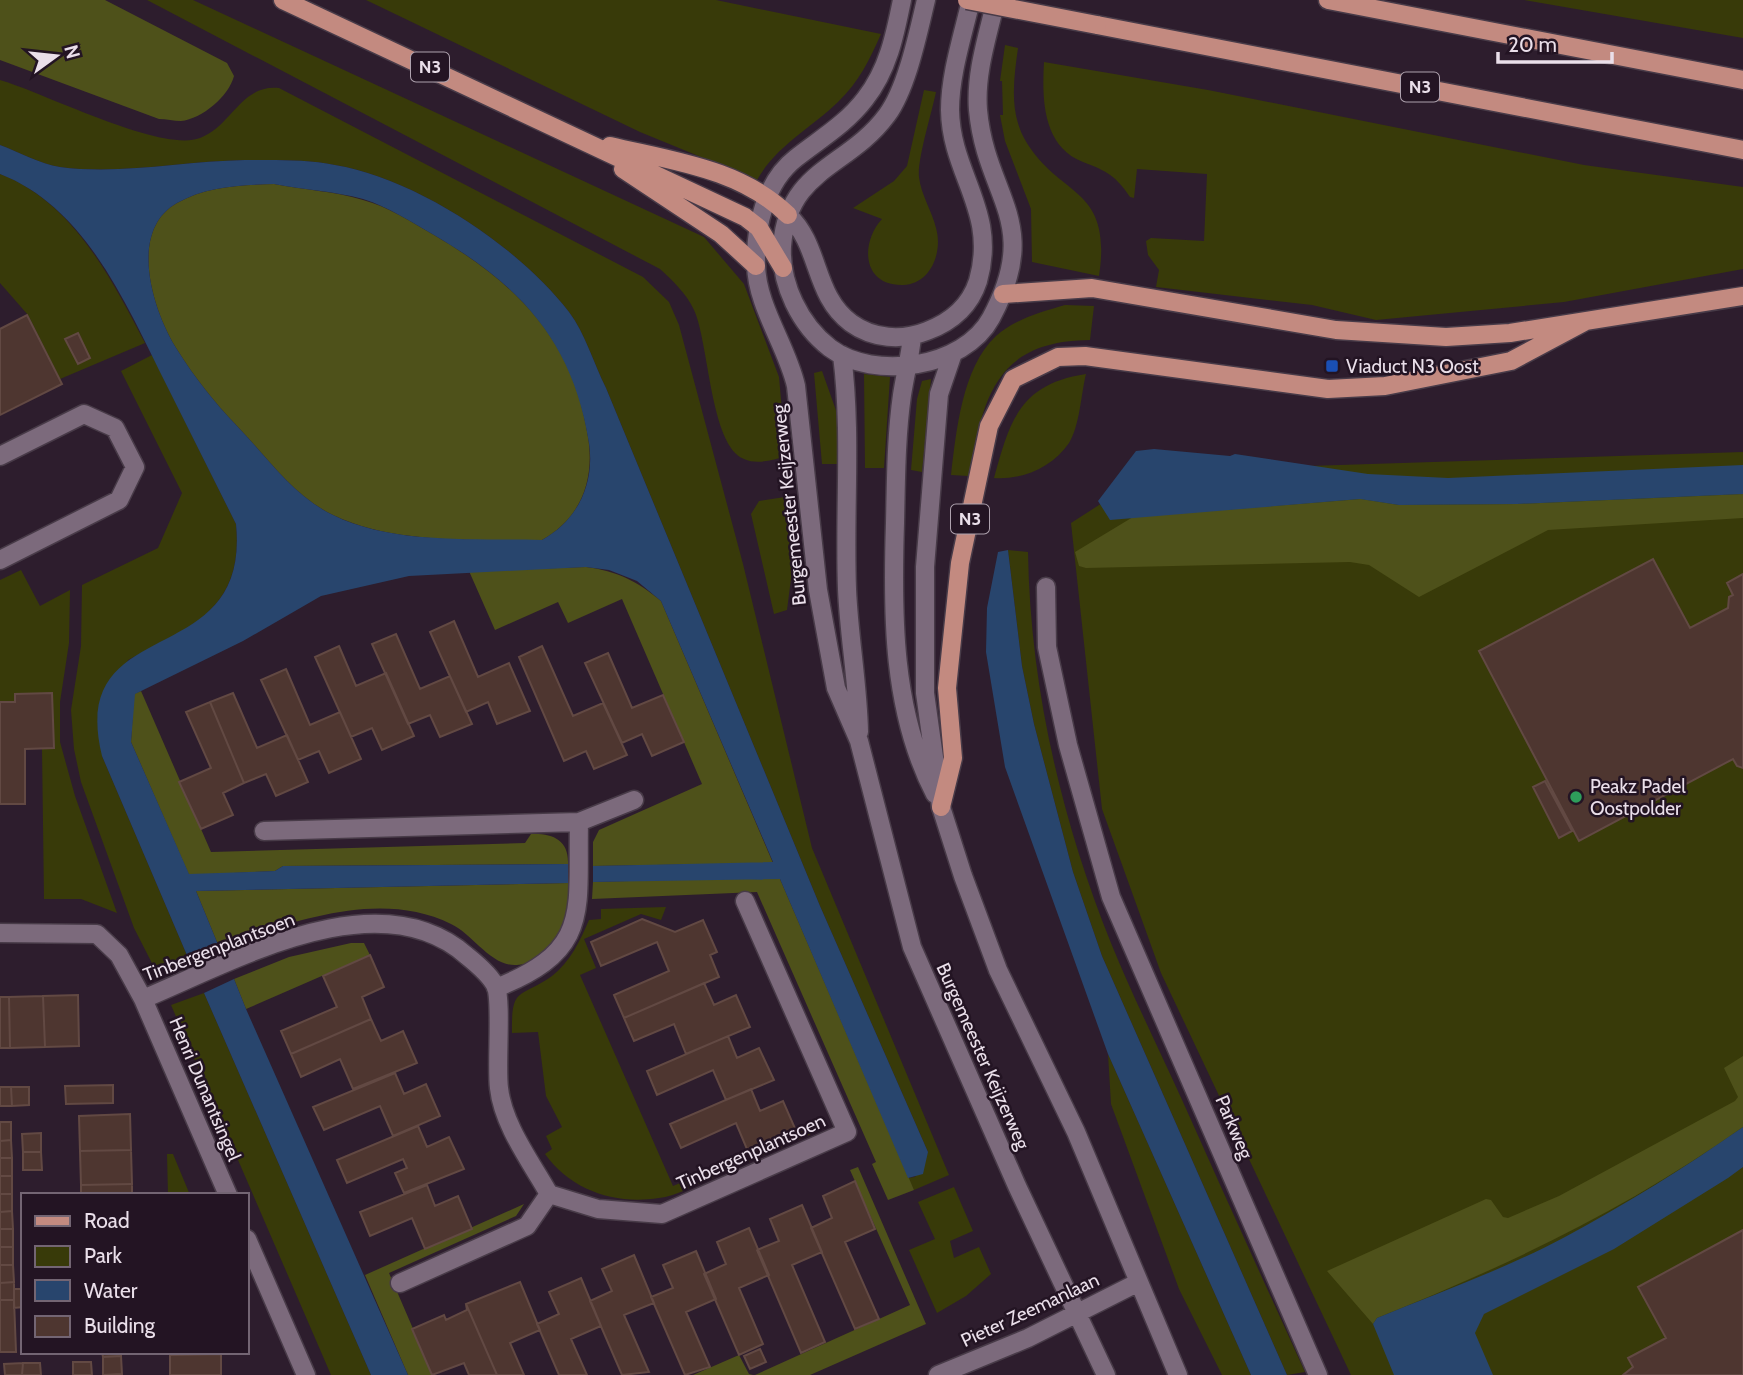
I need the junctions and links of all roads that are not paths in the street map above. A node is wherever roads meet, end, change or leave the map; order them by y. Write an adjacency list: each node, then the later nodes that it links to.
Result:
1 (283, 0): 8 (main road, N3)
2 (902, 0): 10 (street, Burgemeester Keijzerweg)
3 (926, 0): 11 (street)
4 (969, 0): 9 (main road, N3, bridge); 18 (street)
5 (996, 0): 15 (street)
6 (1328, 0): 7 (main road)
7 (1743, 79)
8 (576, 138): 10 (main road, N3); 12 (main road, N3); 13 (main road, N3)
9 (1743, 150)
10 (768, 195): 11 (main road, N3); 12 (street, Burgemeester Keijzerweg)
11 (788, 215): 14 (street); 18 (street)
12 (759, 228): 13 (street, Burgemeester Keijzerweg); 14 (main road, N3)
13 (756, 266): 25 (street, Burgemeester Keijzerweg)
14 (783, 268): 20 (street)
15 (1003, 294): 17 (main road, N3); 19 (street)
16 (1743, 296): 17 (main road, N3)
17 (1584, 322): 27 (main road, N3)
18 (912, 337): 21 (street)
19 (953, 353): 21 (street); 27 (street)
20 (842, 355): 21 (street); 25 (street, Burgemeester Keijzerweg)
21 (909, 366): 27 (street)
22 (0, 456): 23 (street)
23 (0, 559)
24 (1046, 587): 44 (street, Parkweg)
25 (859, 741): 39 (street, Burgemeester Keijzerweg)
26 (634, 800): 28 (street)
27 (941, 807): 37 (street)
28 (579, 822): 29 (street); 32 (street)
29 (264, 831)
30 (745, 901): 35 (street, Tinbergenplantsoen)
31 (0, 933): 33 (street, Henri Dunantsingel)
32 (496, 988): 33 (street, Tinbergenplantsoen); 35 (street)
33 (143, 999): 34 (street, Henri Dunantsingel)
34 (227, 1193)
35 (549, 1194): 38 (street)
36 (248, 1241): 40 (street)
37 (1139, 1282): 39 (street, Pieter Zeemanlaan); 43 (street)
38 (400, 1283)
39 (1077, 1314): 41 (street, Pieter Zeemanlaan); 42 (street, Burgemeester Keijzerweg)
40 (306, 1375)
41 (938, 1375)
42 (1106, 1375)
43 (1178, 1375)
44 (1318, 1375)

